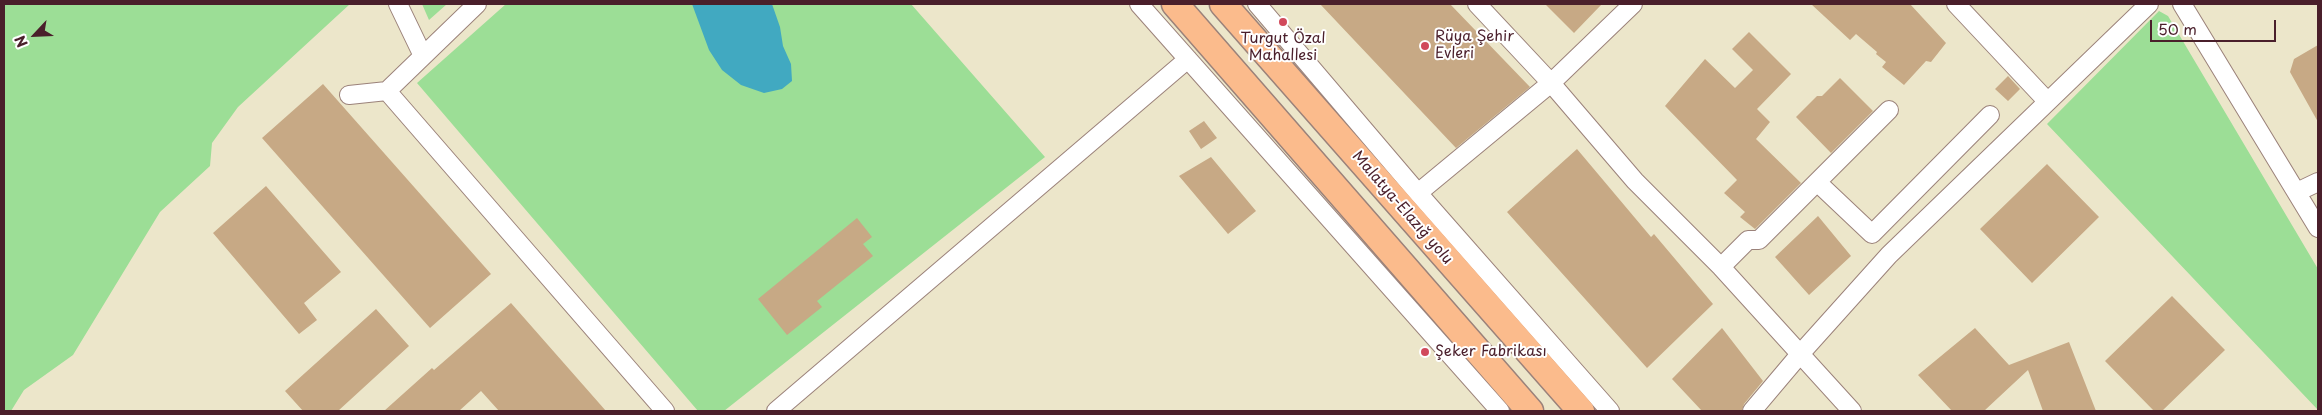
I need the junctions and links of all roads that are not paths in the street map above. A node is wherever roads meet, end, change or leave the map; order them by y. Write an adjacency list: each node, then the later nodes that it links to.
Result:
1 (398, 4): 12 (street)
2 (477, 4): 12 (street)
3 (1139, 4): 13 (street)
4 (1175, 4): 30 (highway)
5 (1223, 4): 31 (highway, Malatya-Elazığ yolu)
6 (1257, 4): 23 (street)
7 (1477, 4): 14 (street)
8 (1633, 4): 14 (street)
9 (1956, 4): 17 (street)
10 (2149, 4): 17 (street)
11 (2182, 4): 22 (street)
12 (423, 56): 15 (street)
13 (1188, 59): 28 (street); 29 (street)
14 (1552, 83): 23 (street); 25 (street)
15 (387, 90): 16 (street); 27 (street)
16 (349, 95)
17 (2047, 101): 26 (street)
18 (1889, 110): 20 (street)
19 (1990, 115): 20 (street)
20 (1817, 182): 25 (street)
21 (2318, 182): 22 (street)
22 (2297, 192): 24 (street)
23 (1418, 193): 32 (street)
24 (2318, 228)
25 (1721, 267): 26 (street)
26 (1801, 353): 33 (street); 34 (street)
27 (665, 411)
28 (776, 411)
29 (1500, 411)
30 (1530, 411)
31 (1581, 411)
32 (1610, 411)
33 (1752, 411)
34 (1852, 411)

